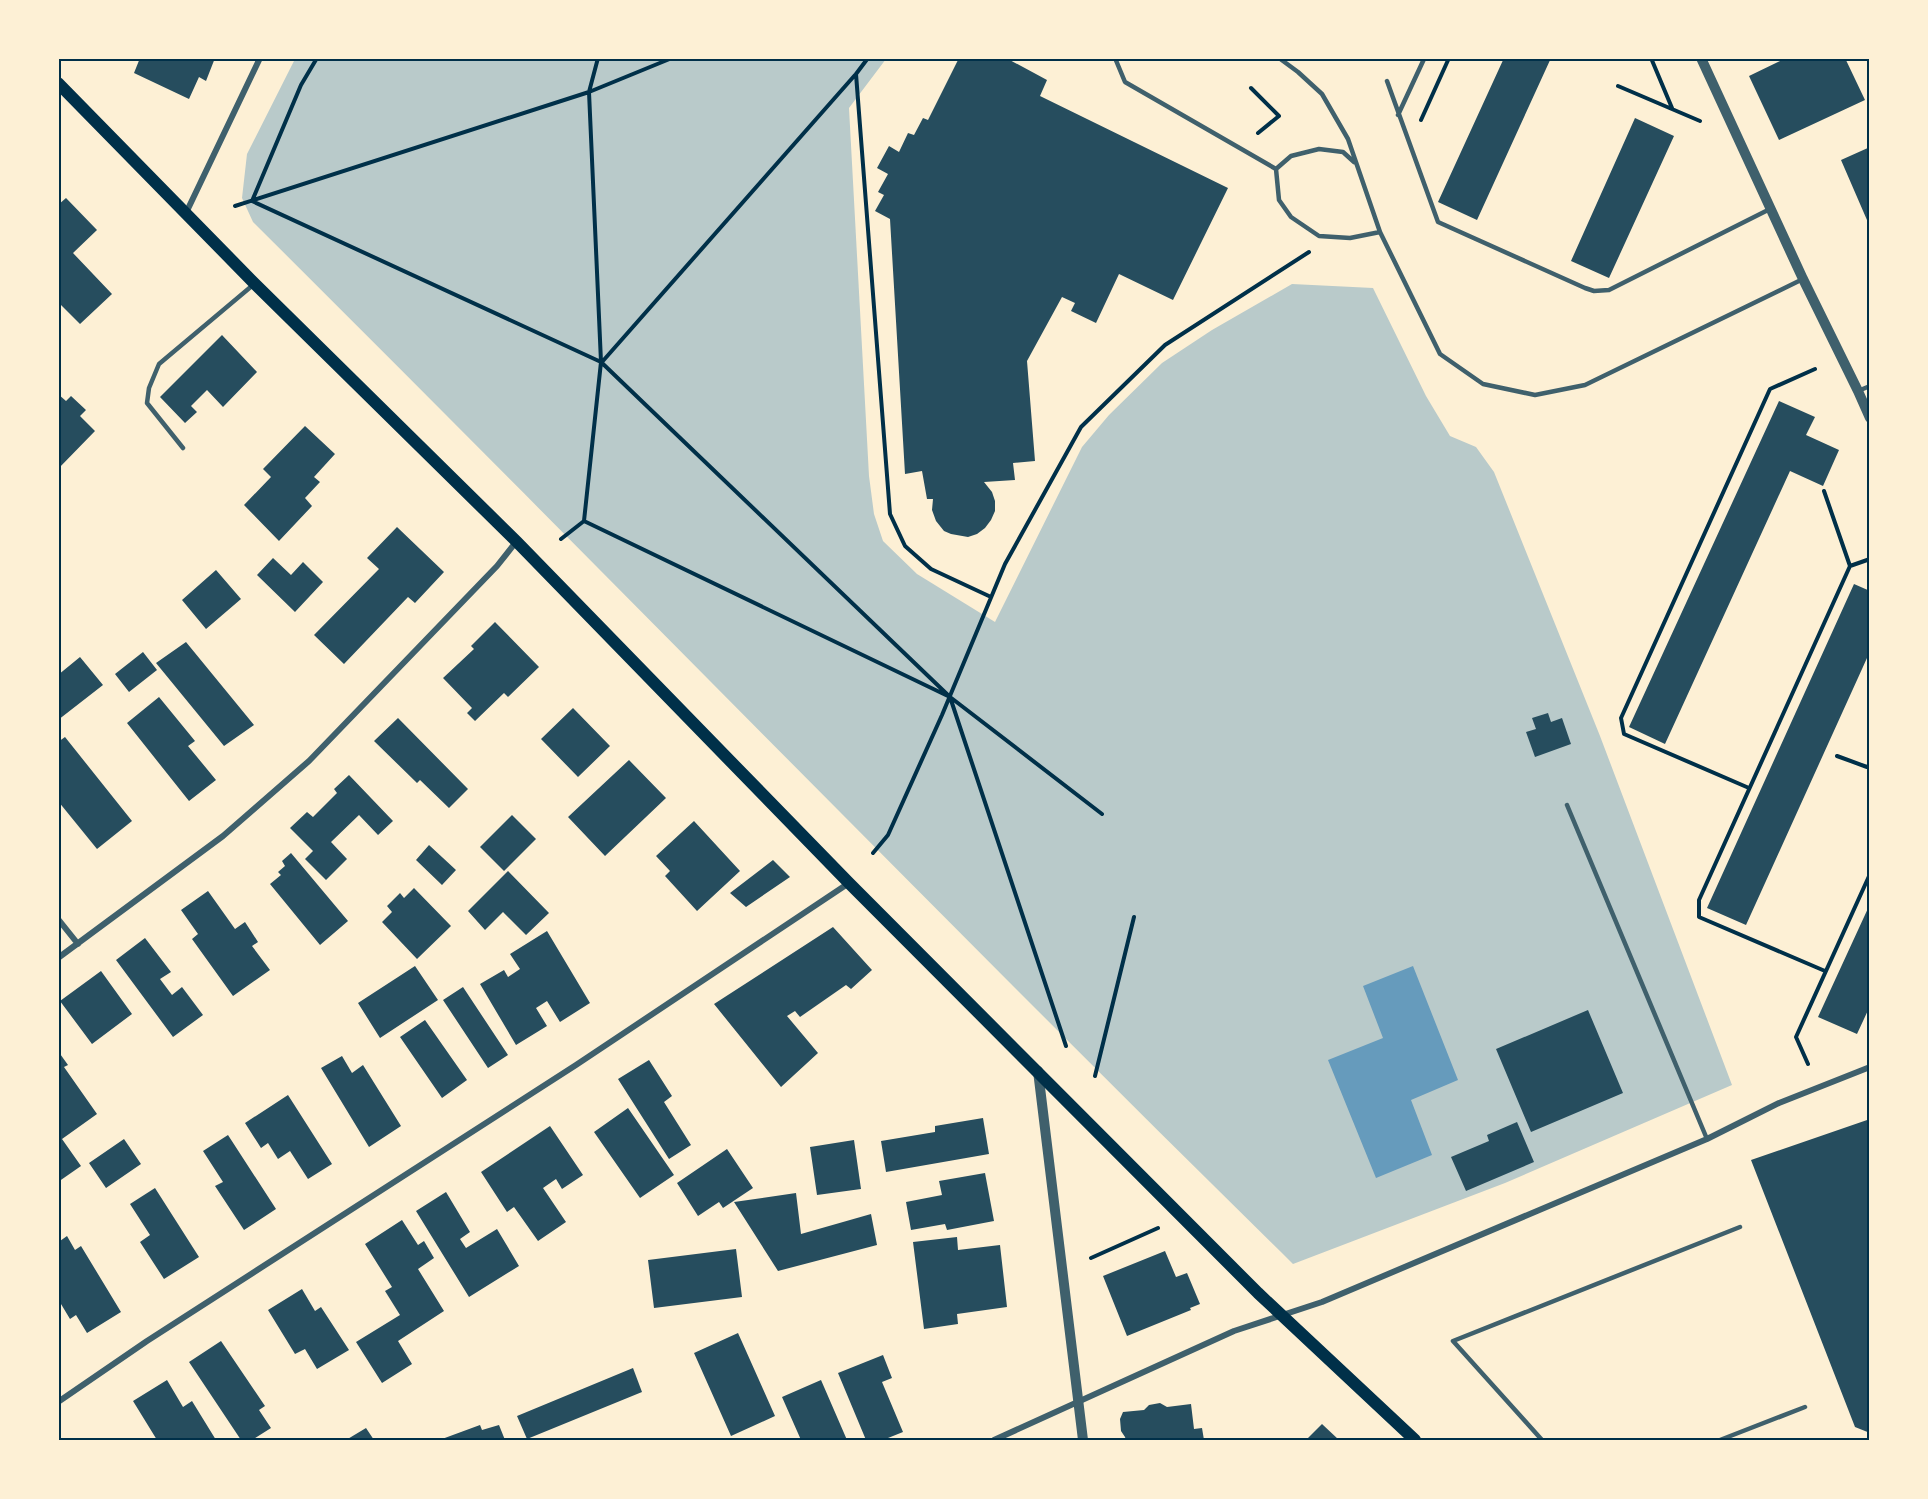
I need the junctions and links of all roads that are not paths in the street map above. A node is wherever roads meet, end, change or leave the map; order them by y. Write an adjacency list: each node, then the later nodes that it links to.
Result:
1 (260, 58): 12 (street)
2 (1114, 58): 10 (lane)
3 (1279, 58): 9 (lane)
4 (1424, 58): 8 (lane)
5 (1701, 58): 11 (street)
6 (1387, 81): 8 (lane)
7 (58, 83): 12 (main road)
8 (1398, 114): 11 (lane)
9 (1356, 163): 10 (lane); 13 (lane)
10 (1276, 169): 13 (lane)
11 (1770, 209): 14 (street)
12 (186, 214): 15 (main road)
13 (1380, 232): 14 (lane)
14 (1803, 279): 17 (street)
15 (255, 284): 19 (lane); 20 (main road)
16 (1869, 386): 17 (lane)
17 (1858, 391): 18 (street)
18 (1869, 418)
19 (183, 448)
20 (517, 542): 22 (main road); 24 (street)
21 (1567, 805): 28 (lane)
22 (849, 883): 27 (main road); 31 (street)
23 (58, 919): 24 (street)
24 (78, 944): 25 (street)
25 (58, 958)
26 (1869, 1067): 28 (street)
27 (1038, 1071): 30 (main road); 32 (street)
28 (1707, 1139): 30 (street)
29 (1740, 1227): 37 (lane)
30 (1282, 1315): 32 (street); 36 (main road)
31 (58, 1401)
32 (1078, 1402): 34 (street); 35 (street)
33 (1805, 1407): 38 (lane)
34 (994, 1440)
35 (1083, 1440)
36 (1415, 1440)
37 (1542, 1440)
38 (1720, 1440)

